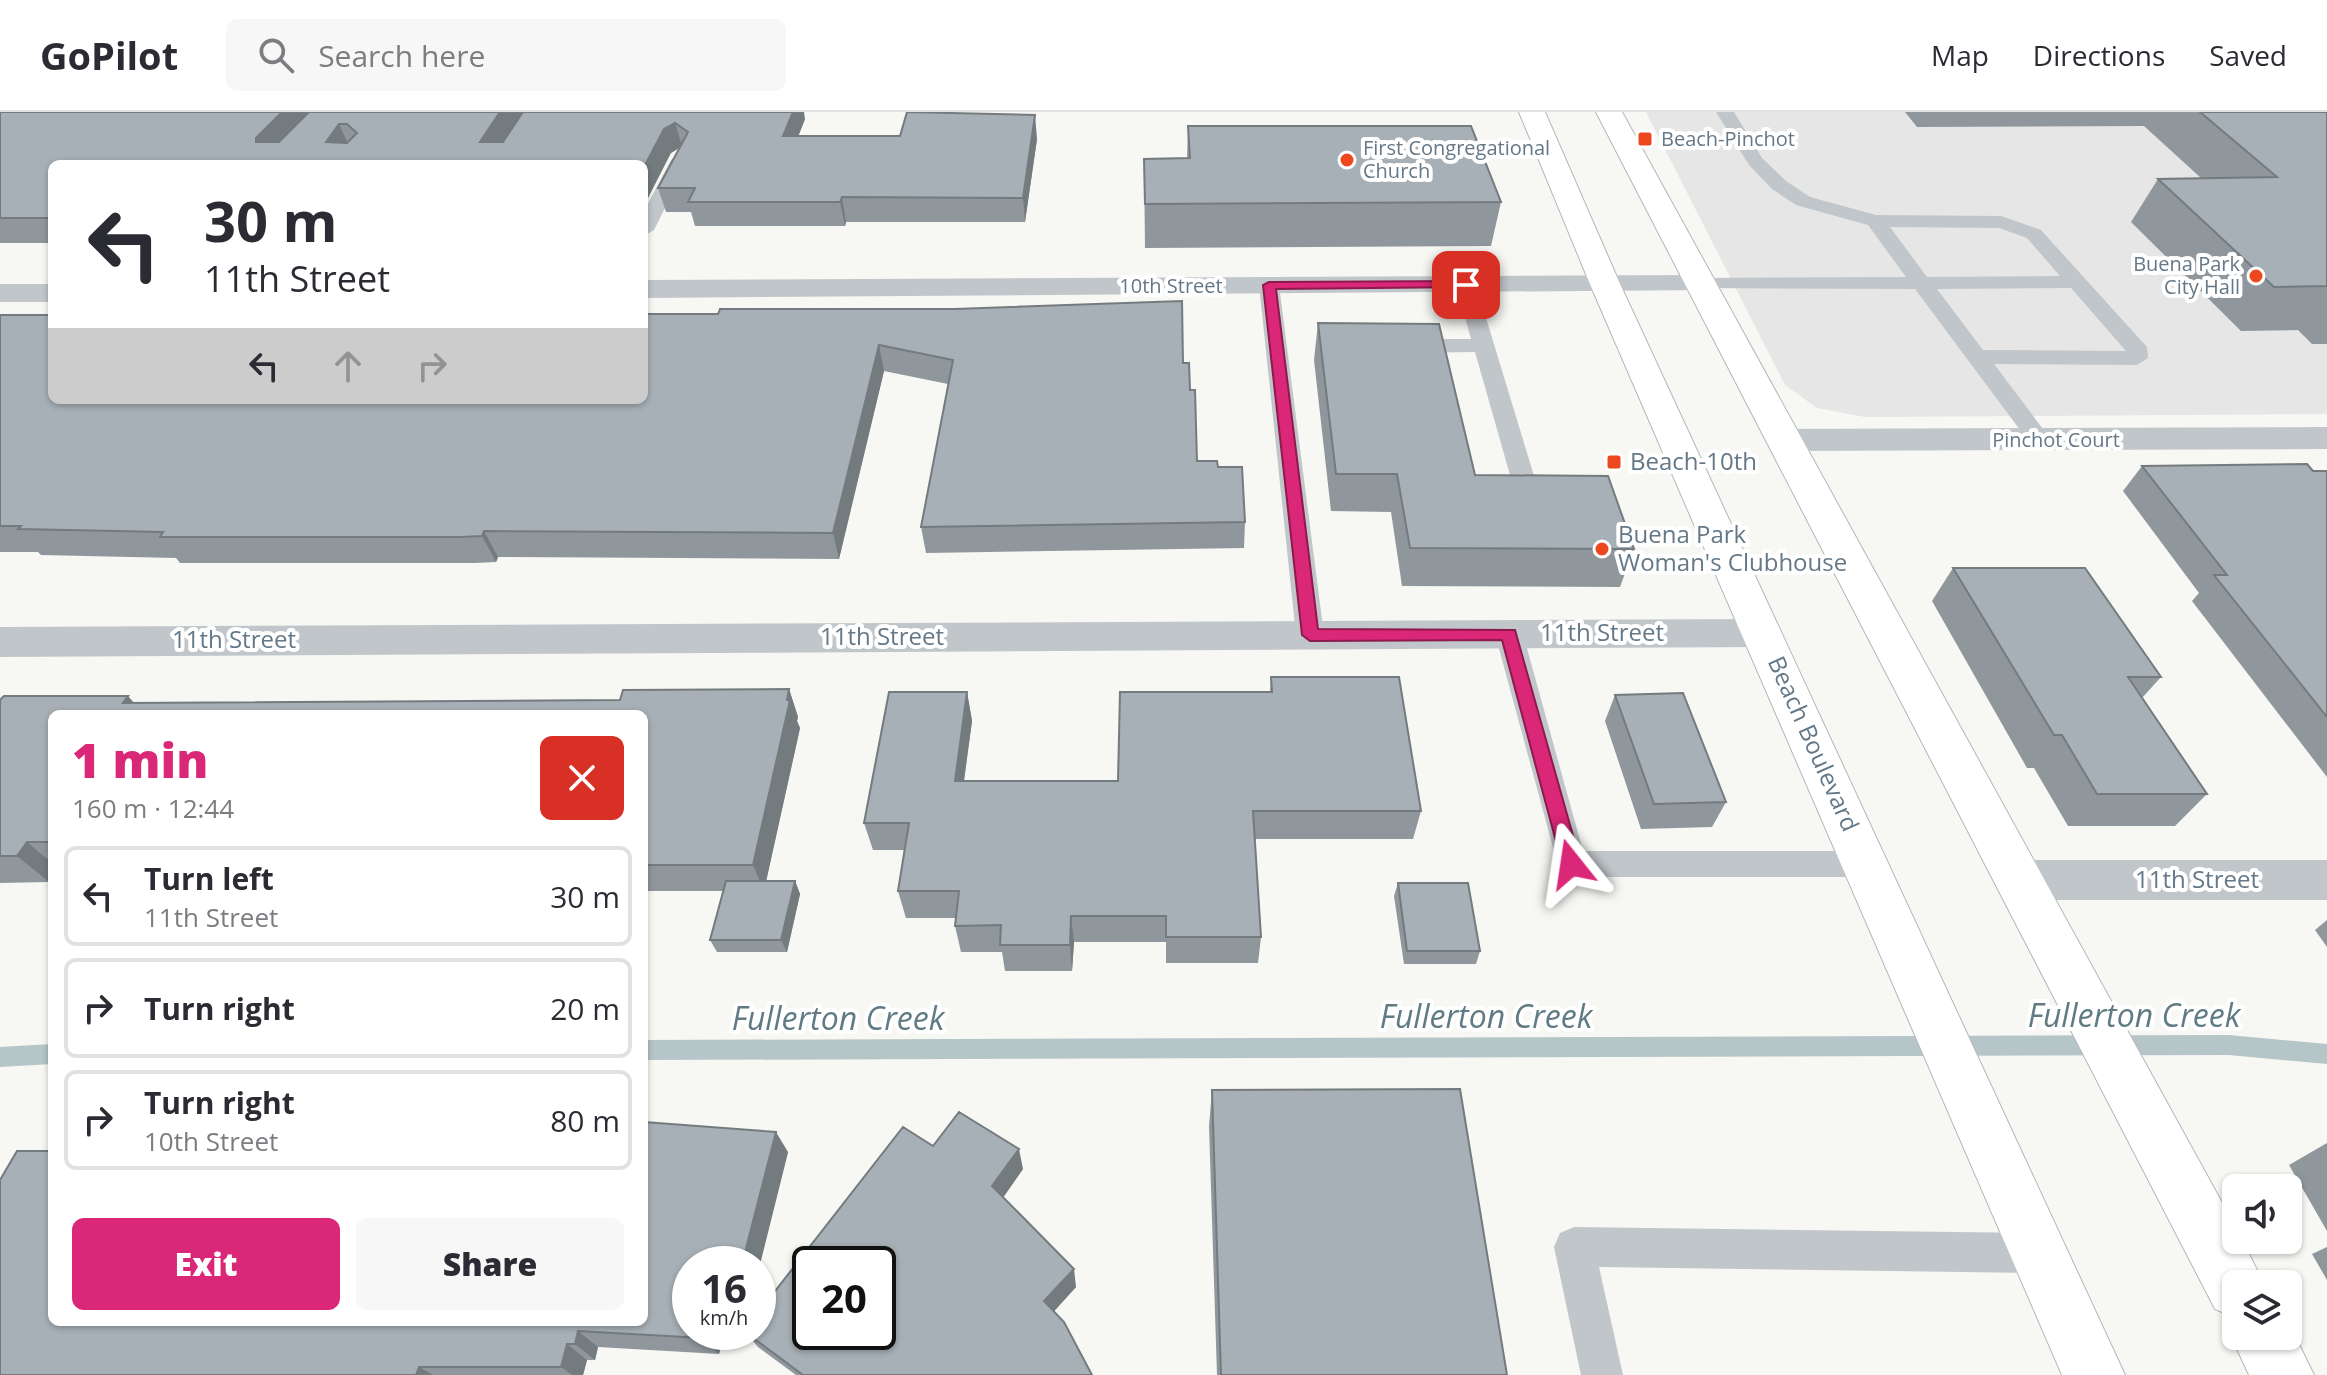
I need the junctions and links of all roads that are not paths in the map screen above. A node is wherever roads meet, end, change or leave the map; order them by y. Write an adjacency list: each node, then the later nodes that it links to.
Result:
1 (1532, 112): 9 (main road, Beach Boulevard)
2 (1609, 112): 10 (main road)
3 (1725, 112): 5 (lane)
4 (683, 154): 6 (lane)
5 (1875, 221): 7 (lane); 8 (lane)
6 (648, 222)
7 (1920, 281): 8 (lane); 10 (lane); 18 (lane)
8 (2078, 282): 18 (lane)
9 (1605, 284): 10 (street, 10th Street); 12 (street, 10th Street); 23 (main road, Beach Boulevard)
10 (1698, 284): 20 (main road)
11 (1269, 285): 12 (street, 10th Street); 13 (street, 10th Street); 25 (lane)
12 (1466, 285): 16 (lane)
13 (648, 289)
14 (0, 293): 15 (street)
15 (48, 293)
16 (1483, 345): 17 (lane); 22 (lane)
17 (1393, 346)
18 (1976, 357): 21 (lane)
19 (2327, 438): 21 (street, Pinchot Court)
20 (1785, 440): 21 (street, Pinchot Court); 28 (main road)
21 (2040, 441)
22 (1526, 489)
23 (1763, 633): 24 (street, 11th Street); 27 (main road, Beach Boulevard)
24 (1509, 634): 25 (street, 11th Street); 27 (lane)
25 (1310, 635): 26 (street, 11th Street)
26 (0, 642)
27 (1866, 864): 30 (main road, Beach Boulevard)
28 (2020, 880): 29 (street, 11th Street); 31 (main road)
29 (2327, 880)
30 (2030, 1235): 33 (lane); 34 (main road, Beach Boulevard)
31 (2226, 1270)
32 (2270, 1350): 35 (main road)
33 (1602, 1375)
34 (2094, 1375)
35 (2283, 1375)

